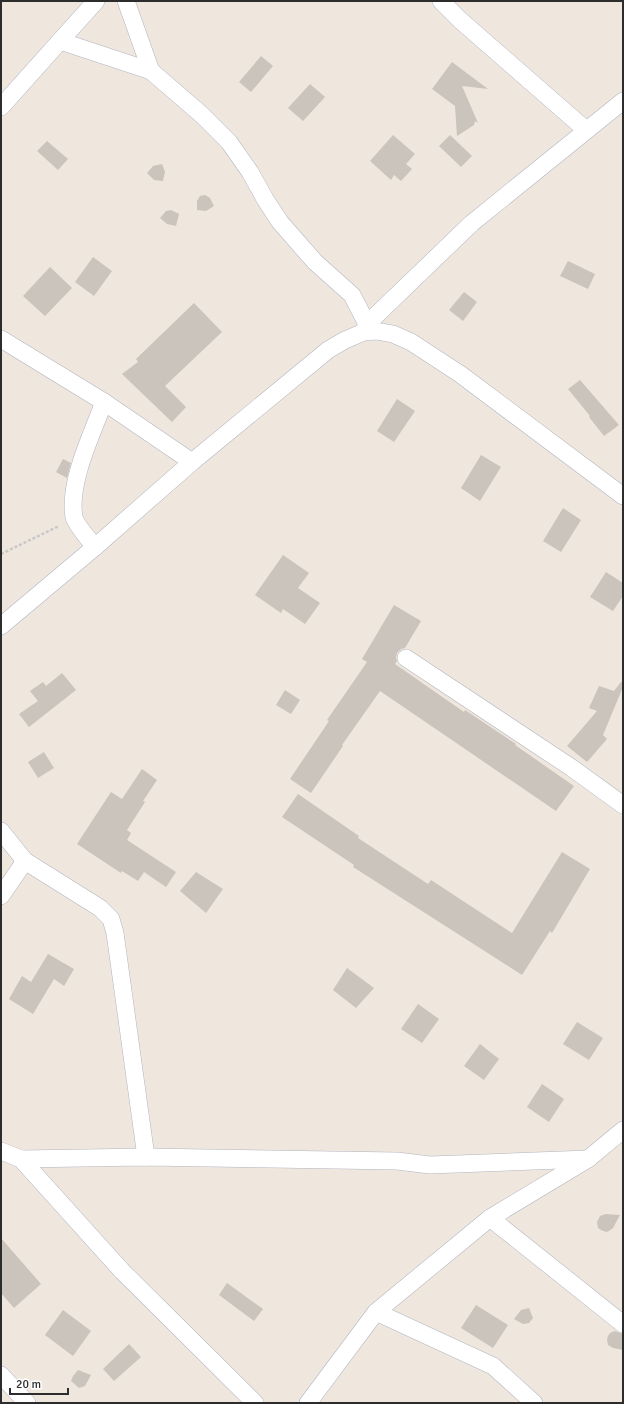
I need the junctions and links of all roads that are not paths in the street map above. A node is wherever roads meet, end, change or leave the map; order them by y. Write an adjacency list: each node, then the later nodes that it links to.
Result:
1 (96, 1): 4 (street)
2 (126, 1): 5 (street)
3 (441, 1): 8 (street)
4 (60, 42): 5 (street); 7 (street)
5 (151, 71): 9 (street)
6 (623, 101): 8 (street)
7 (1, 106)
8 (586, 130): 9 (street)
9 (366, 328): 12 (street); 13 (street)
10 (1, 339): 11 (street)
11 (104, 402): 12 (street); 14 (street)
12 (192, 462): 14 (street)
13 (623, 496)
14 (95, 547): 15 (street)
15 (1, 626)
16 (406, 658): 17 (street)
17 (623, 805)
18 (1, 831): 19 (street)
19 (25, 861): 20 (street); 23 (street)
20 (1, 896)
21 (623, 1130): 25 (street)
22 (1, 1151): 24 (street)
23 (146, 1157): 24 (street); 25 (street)
24 (21, 1159): 31 (street)
25 (588, 1159): 26 (street)
26 (490, 1218): 27 (street); 28 (street)
27 (376, 1312): 32 (street); 33 (street)
28 (623, 1324)
29 (1, 1375): 30 (street)
30 (27, 1403)
31 (255, 1403)
32 (308, 1403)
33 (534, 1403)

